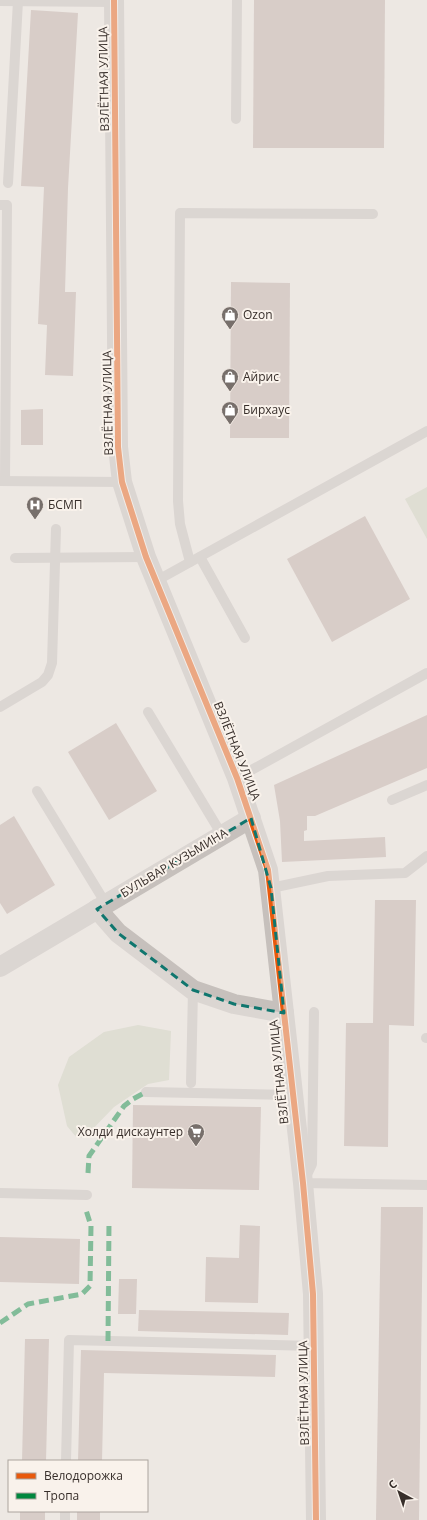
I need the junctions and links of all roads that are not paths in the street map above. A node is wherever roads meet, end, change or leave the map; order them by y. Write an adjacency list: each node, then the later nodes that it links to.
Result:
1 (237, 0): 5 (lane)
2 (0, 1): 3 (lane)
3 (18, 1): 4 (lane); 6 (lane)
4 (114, 1): 11 (street, ВЗЛЁТНАЯ УЛИЦА)
5 (236, 119)
6 (8, 182)
7 (0, 205): 10 (lane)
8 (373, 214): 17 (lane)
9 (427, 431): 14 (lane)
10 (3, 481): 11 (lane)
11 (122, 482): 13 (street, ВЗЛЁТНАЯ УЛИЦА)
12 (56, 529): 16 (lane)
13 (146, 557): 16 (lane); 18 (street, ВЗЛЁТНАЯ УЛИЦА)
14 (200, 557): 17 (lane); 19 (lane)
15 (15, 558): 16 (lane)
16 (55, 558): 21 (lane)
17 (190, 562): 18 (lane)
18 (156, 580): 23 (street, ВЗЛЁТНАЯ УЛИЦА)
19 (245, 638)
20 (427, 673): 23 (lane)
21 (0, 707)
22 (148, 712): 28 (lane)
23 (237, 778): 27 (street, ВЗЛЁТНАЯ УЛИЦА)
24 (427, 785): 26 (lane)
25 (37, 791): 31 (lane)
26 (392, 800)
27 (251, 818): 28 (street, БУЛЬВАР КУЗЬМИНА); 30 (street, ВЗЛЁТНАЯ УЛИЦА)
28 (222, 835): 31 (street, БУЛЬВАР КУЗЬМИНА)
29 (427, 856): 30 (lane)
30 (272, 888): 35 (street, ВЗЛЁТНАЯ УЛИЦА)
31 (102, 907): 32 (street, БУЛЬВАР КУЗЬМИНА); 33 (street)
32 (0, 967)
33 (193, 990): 35 (street); 36 (lane)
34 (314, 1012): 39 (lane)
35 (284, 1013): 38 (street, ВЗЛЁТНАЯ УЛИЦА)
36 (191, 1083)
37 (146, 1092): 38 (lane)
38 (292, 1095): 39 (street, ВЗЛЁТНАЯ УЛИЦА)
39 (303, 1183): 40 (lane); 43 (street, ВЗЛЁТНАЯ УЛИЦА)
40 (427, 1185)
41 (0, 1193): 42 (lane)
42 (87, 1195)
43 (314, 1346): 44 (lane); 45 (street, ВЗЛЁТНАЯ УЛИЦА)
44 (66, 1460)
45 (316, 1520)

